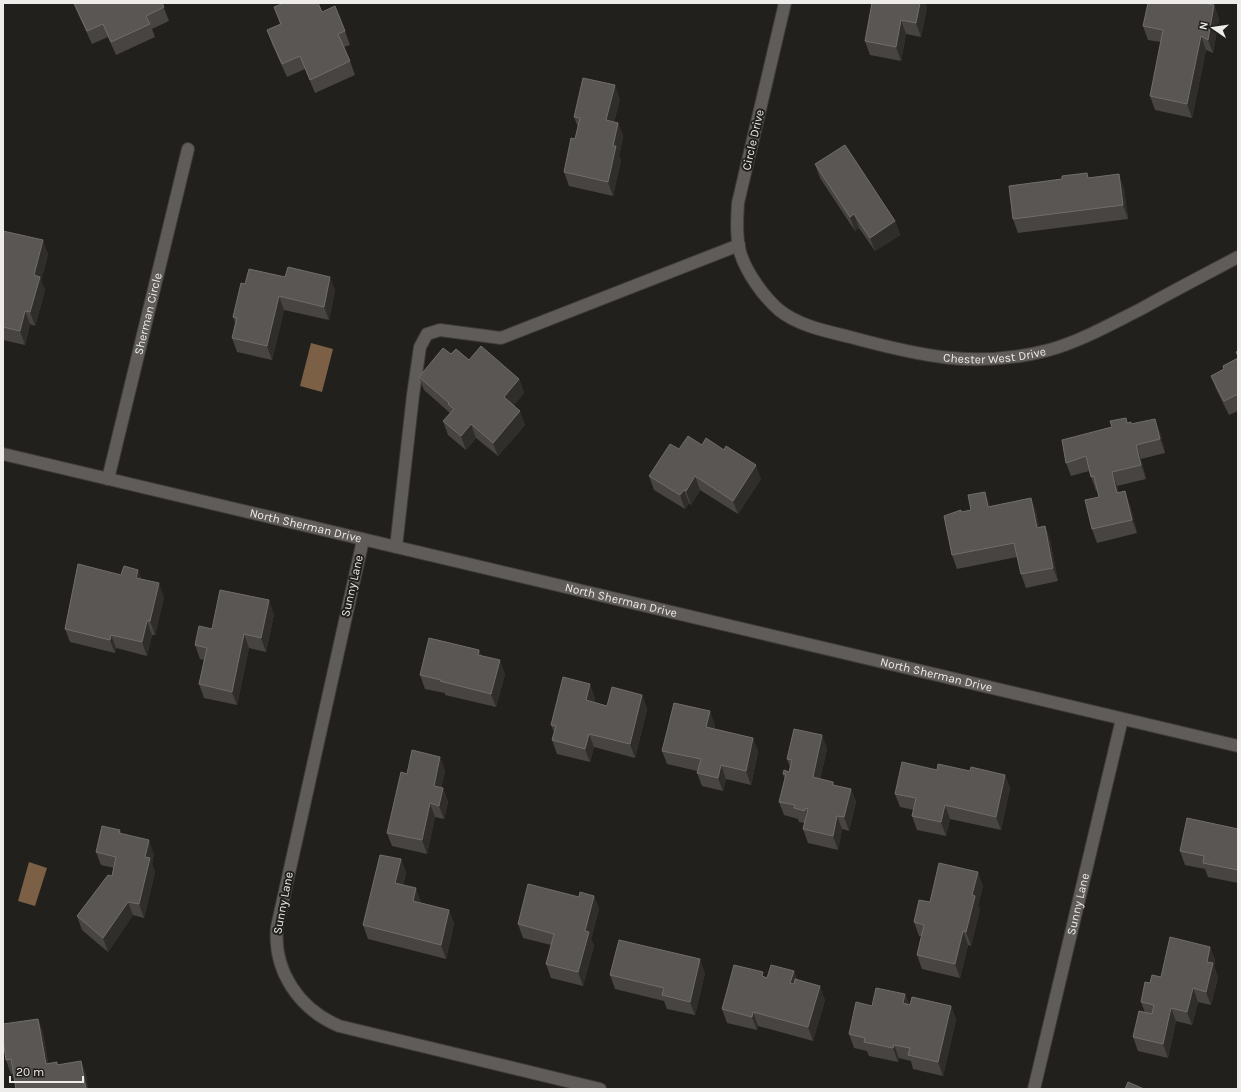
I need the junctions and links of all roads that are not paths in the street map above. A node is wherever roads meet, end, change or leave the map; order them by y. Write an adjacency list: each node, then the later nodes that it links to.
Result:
1 (785, 3): 3 (street, Circle Drive)
2 (188, 149): 7 (street, Sherman Circle)
3 (739, 245): 5 (street, Circle Drive); 9 (street)
4 (1238, 257): 5 (street, Chester West Drive)
5 (752, 277)
6 (3, 454): 7 (street, North Sherman Drive)
7 (108, 479): 8 (street, North Sherman Drive)
8 (363, 540): 9 (street, North Sherman Drive); 12 (street, Sunny Lane)
9 (396, 547): 10 (street, North Sherman Drive)
10 (1122, 719): 11 (street, North Sherman Drive); 13 (street, Sunny Lane)
11 (1238, 746)
12 (600, 1089)
13 (1034, 1089)

